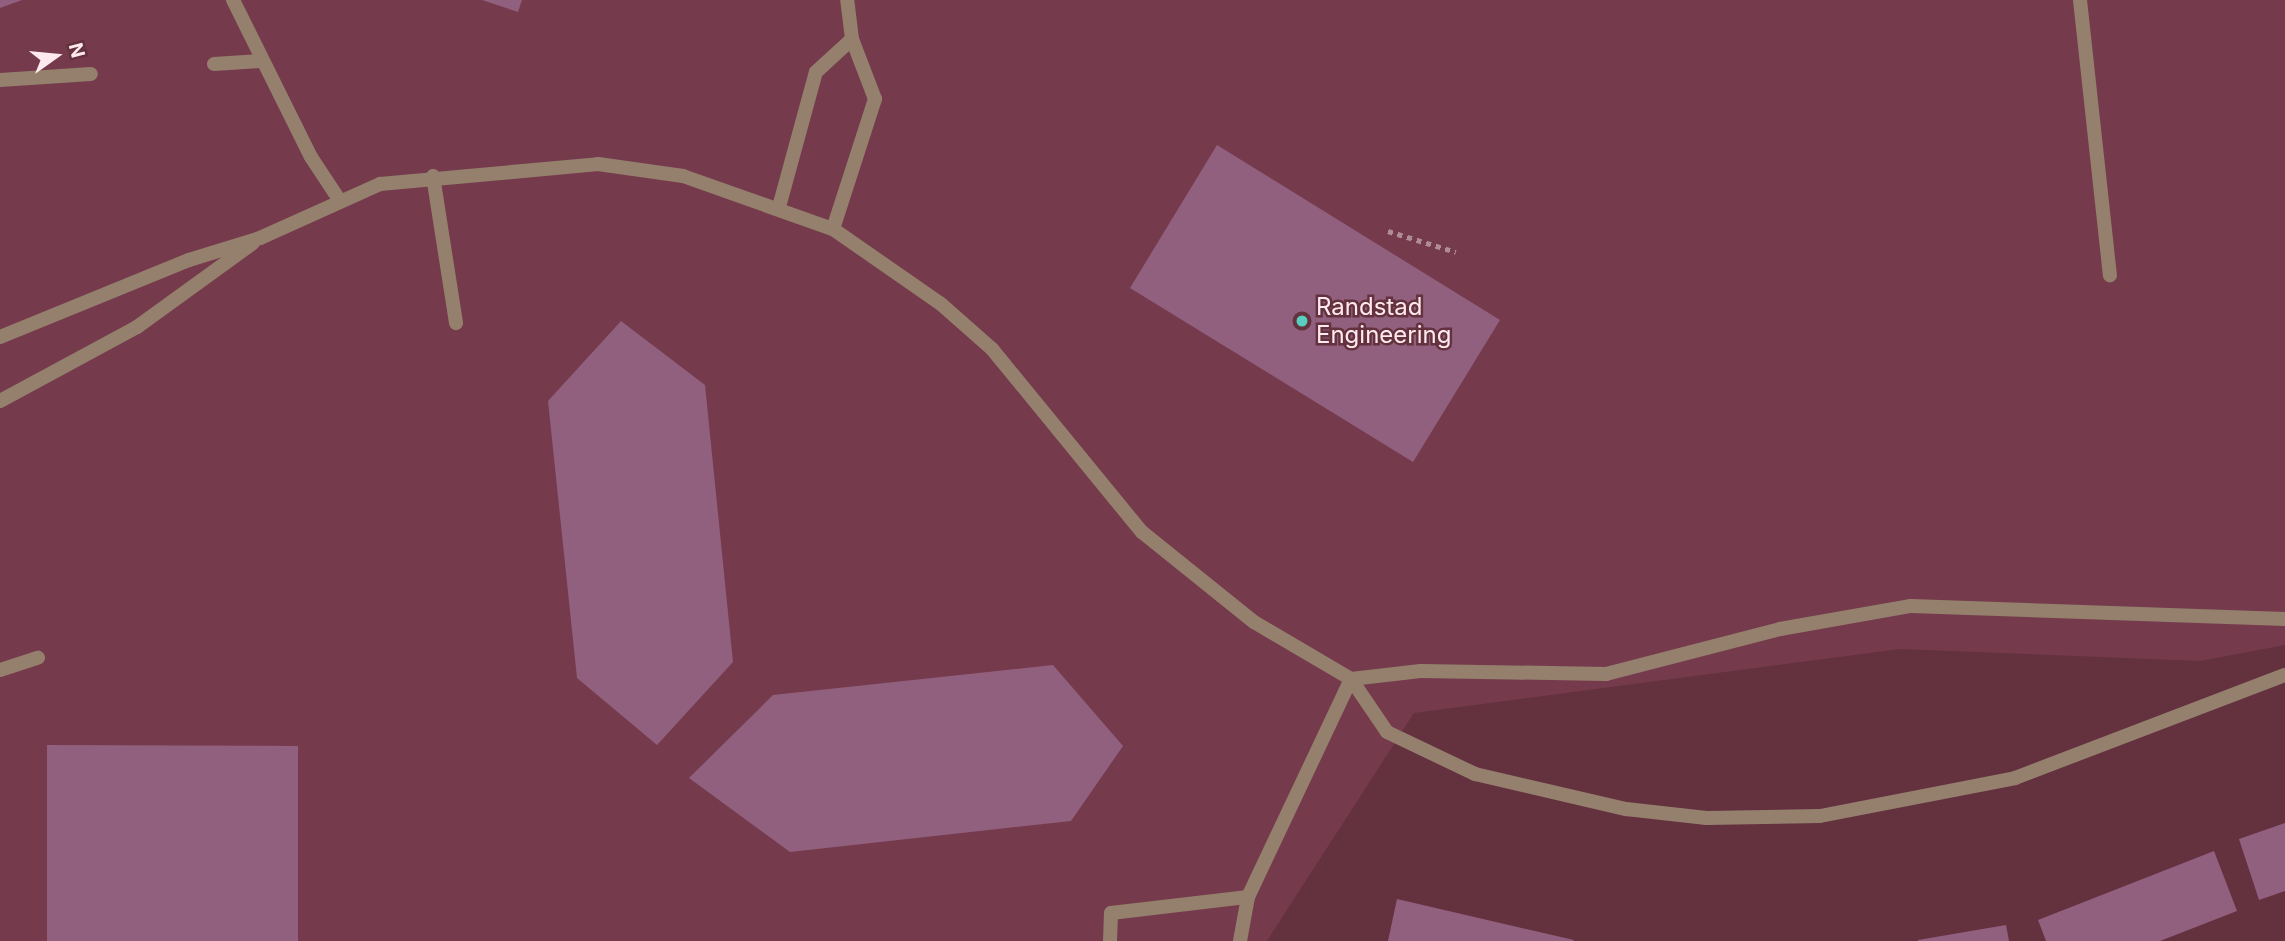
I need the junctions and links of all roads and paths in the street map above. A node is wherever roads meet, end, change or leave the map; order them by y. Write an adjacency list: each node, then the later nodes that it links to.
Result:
1 (233, 0): 5 (street)
2 (847, 0): 4 (street)
3 (2080, 0): 16 (street)
4 (852, 39): 11 (street); 12 (street)
5 (260, 61): 6 (street); 10 (street)
6 (214, 64)
7 (91, 74): 8 (street)
8 (0, 80)
9 (433, 176): 10 (street); 11 (street); 17 (street)
10 (340, 201): 14 (street)
11 (779, 206): 12 (street)
12 (832, 229): 24 (street)
13 (1388, 231): 15 (path)
14 (260, 238): 18 (street); 19 (street)
15 (1457, 252)
16 (2110, 275)
17 (456, 323)
18 (0, 337)
19 (0, 401)
20 (2285, 619): 24 (street)
21 (38, 658): 22 (street)
22 (0, 670)
23 (2285, 676): 24 (street)
24 (1351, 679): 25 (street)
25 (1248, 897): 26 (street); 27 (street)
26 (1110, 941)
27 (1240, 941)

